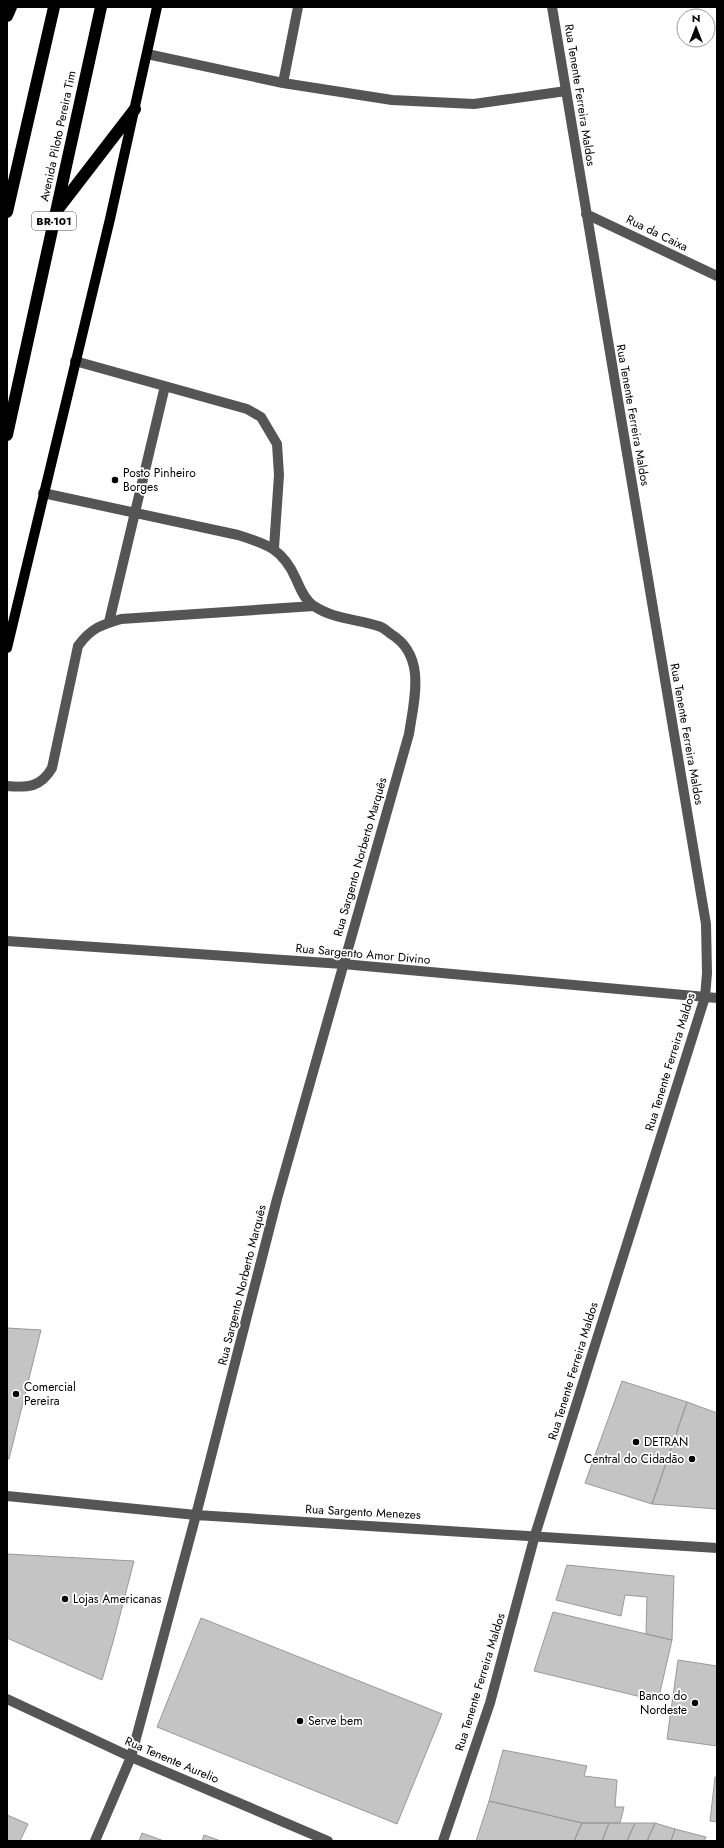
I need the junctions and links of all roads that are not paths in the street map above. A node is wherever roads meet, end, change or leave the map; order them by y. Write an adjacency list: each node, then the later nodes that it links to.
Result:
1 (12, 7): 7 (highway)
2 (54, 7): 12 (highway)
3 (101, 7): 13 (highway, Avenida Piloto Pereira Tim / BR-101)
4 (157, 7): 8 (main road)
5 (298, 7): 9 (street)
6 (552, 7): 10 (street, Rua Tenente Ferreira Maldos)
7 (7, 16)
8 (147, 54): 9 (street); 11 (main road)
9 (284, 83): 10 (street)
10 (566, 91): 14 (street, Rua Tenente Ferreira Maldos)
11 (135, 109): 13 (highway); 16 (main road)
12 (7, 212)
13 (56, 212): 18 (highway, Avenida Piloto Pereira Tim / BR-101)
14 (586, 214): 15 (street, Rua da Caixa); 28 (street, Rua Tenente Ferreira Maldos)
15 (717, 276)
16 (75, 361): 17 (street); 19 (main road)
17 (165, 386): 20 (street); 21 (street)
18 (7, 435)
19 (43, 493): 20 (street); 24 (main road)
20 (135, 513): 21 (street); 23 (street)
21 (274, 548): 22 (street)
22 (314, 606): 23 (street); 27 (street, Rua Sargento Norberto Marquês)
23 (109, 622): 25 (street)
24 (7, 648)
25 (7, 786)
26 (7, 941): 27 (street, Rua Sargento Amor Divino)
27 (343, 964): 28 (street, Rua Sargento Amor Divino); 31 (street, Rua Sargento Norberto Marquês)
28 (705, 997): 29 (street, Rua Sargento Amor Divino); 32 (street, Rua Tenente Ferreira Maldos)
29 (717, 998)
30 (7, 1496): 31 (street, Rua Sargento Menezes)
31 (196, 1515): 32 (street, Rua Sargento Menezes); 35 (street, Rua Sargento Norberto Marquês)
32 (535, 1535): 33 (street, Rua Sargento Menezes); 38 (street, Rua Tenente Ferreira Maldos)
33 (717, 1548)
34 (7, 1699): 35 (street, Rua Tenente Aurelio)
35 (131, 1757): 36 (street, Rua Sargento Norberto Marquês); 37 (street, Rua Tenente Aurelio)
36 (95, 1841)
37 (328, 1841)
38 (443, 1841)

